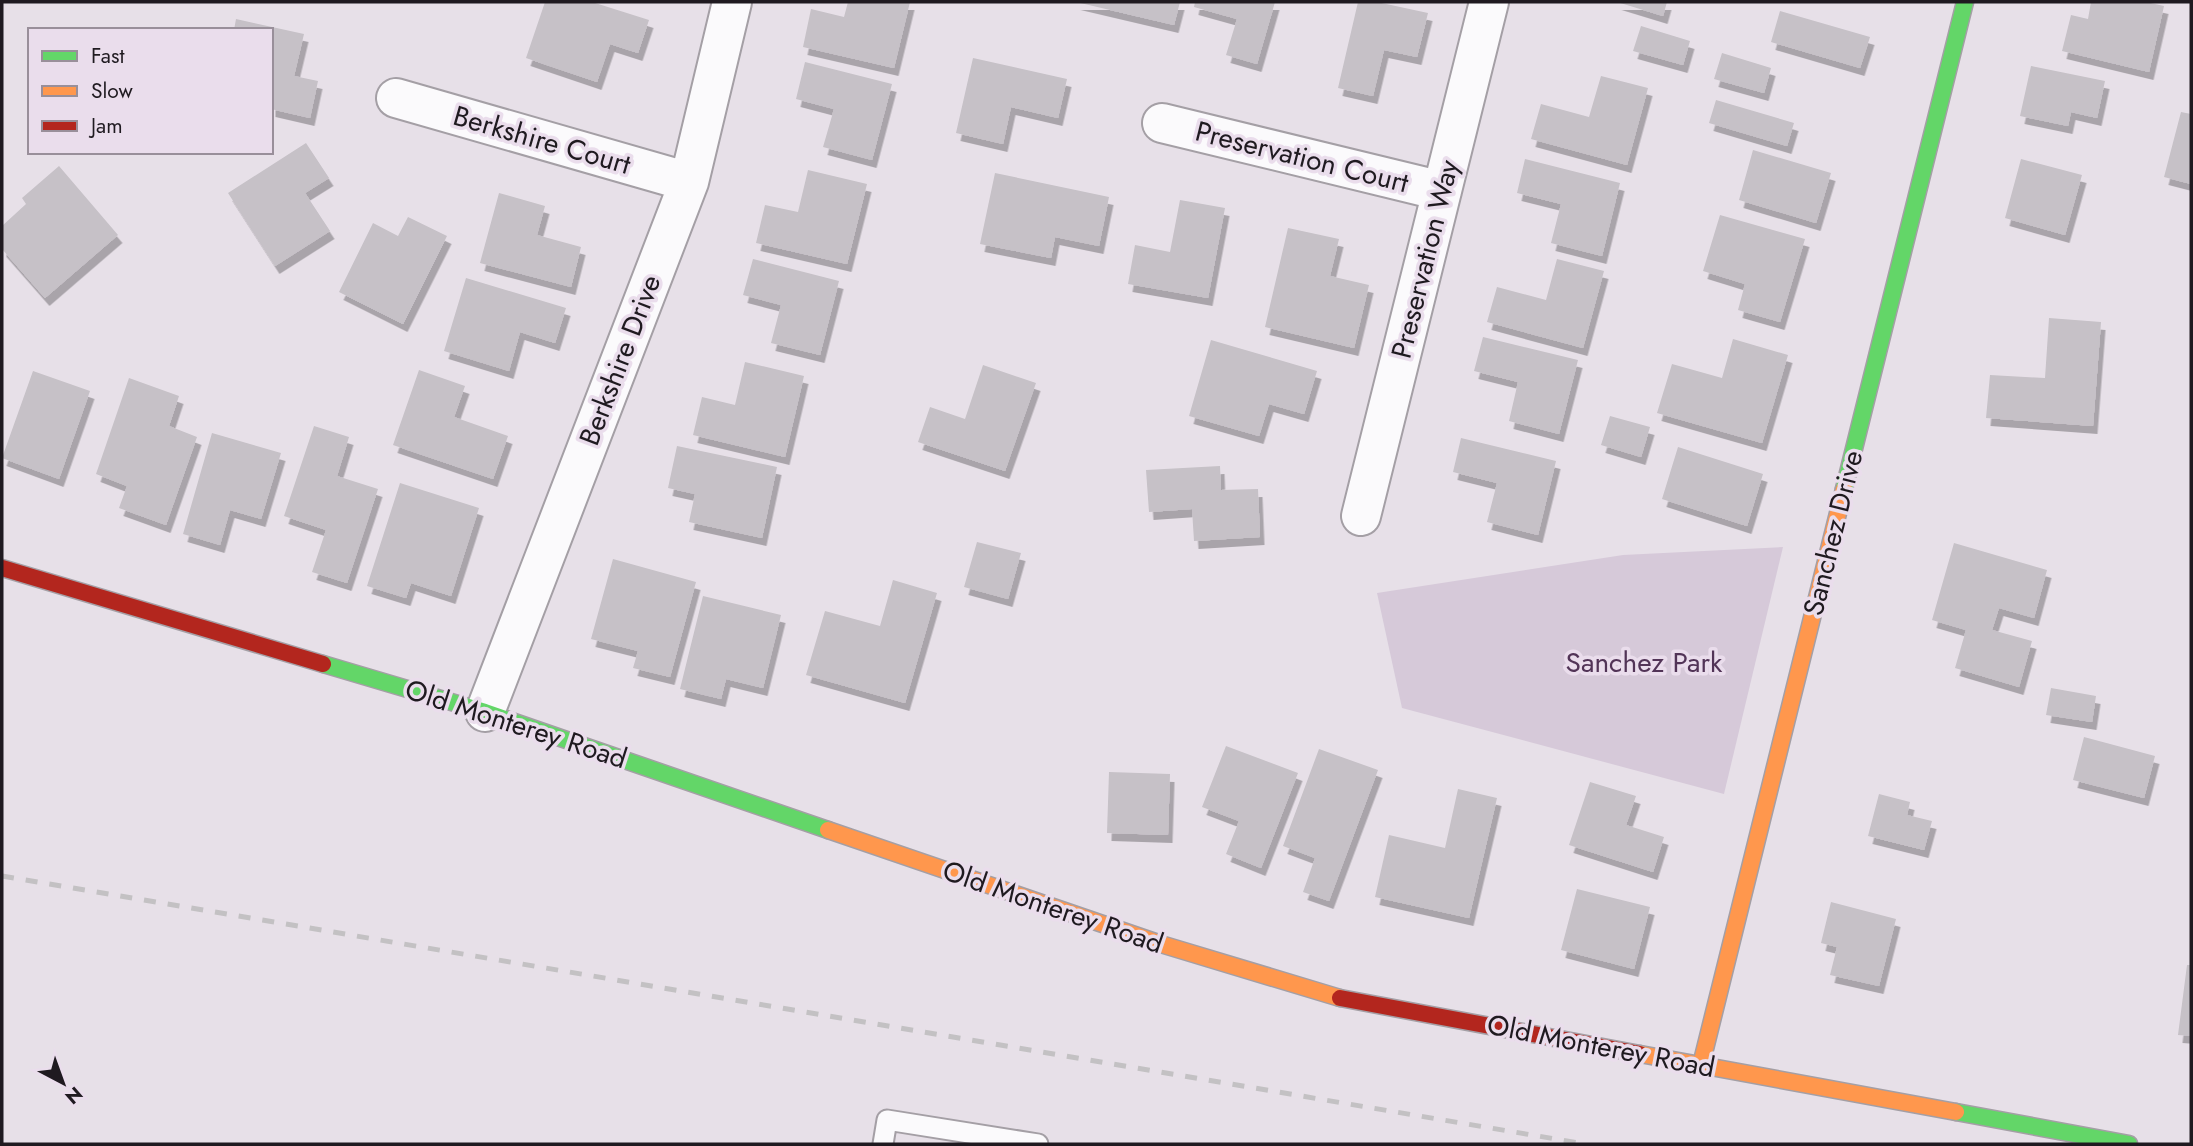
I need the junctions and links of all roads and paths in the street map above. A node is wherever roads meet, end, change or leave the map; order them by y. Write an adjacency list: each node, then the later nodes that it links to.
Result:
1 (732, 2): 6 (street, Berkshire Drive)
2 (1489, 2): 7 (street, Preservation Way)
3 (1965, 2): 11 (street, Sanchez Drive)
4 (396, 98): 6 (street, Berkshire Court)
5 (1162, 123): 7 (street, Preservation Court)
6 (689, 182): 10 (street, Berkshire Drive)
7 (1442, 191): 8 (street, Preservation Way)
8 (1361, 516)
9 (2, 568): 10 (street, Old Monterey Road)
10 (485, 712): 11 (street, Old Monterey Road)
11 (1701, 1065): 14 (street, Old Monterey Road)
12 (883, 1144): 13 (lane)
13 (1038, 1144)
14 (2129, 1144)

